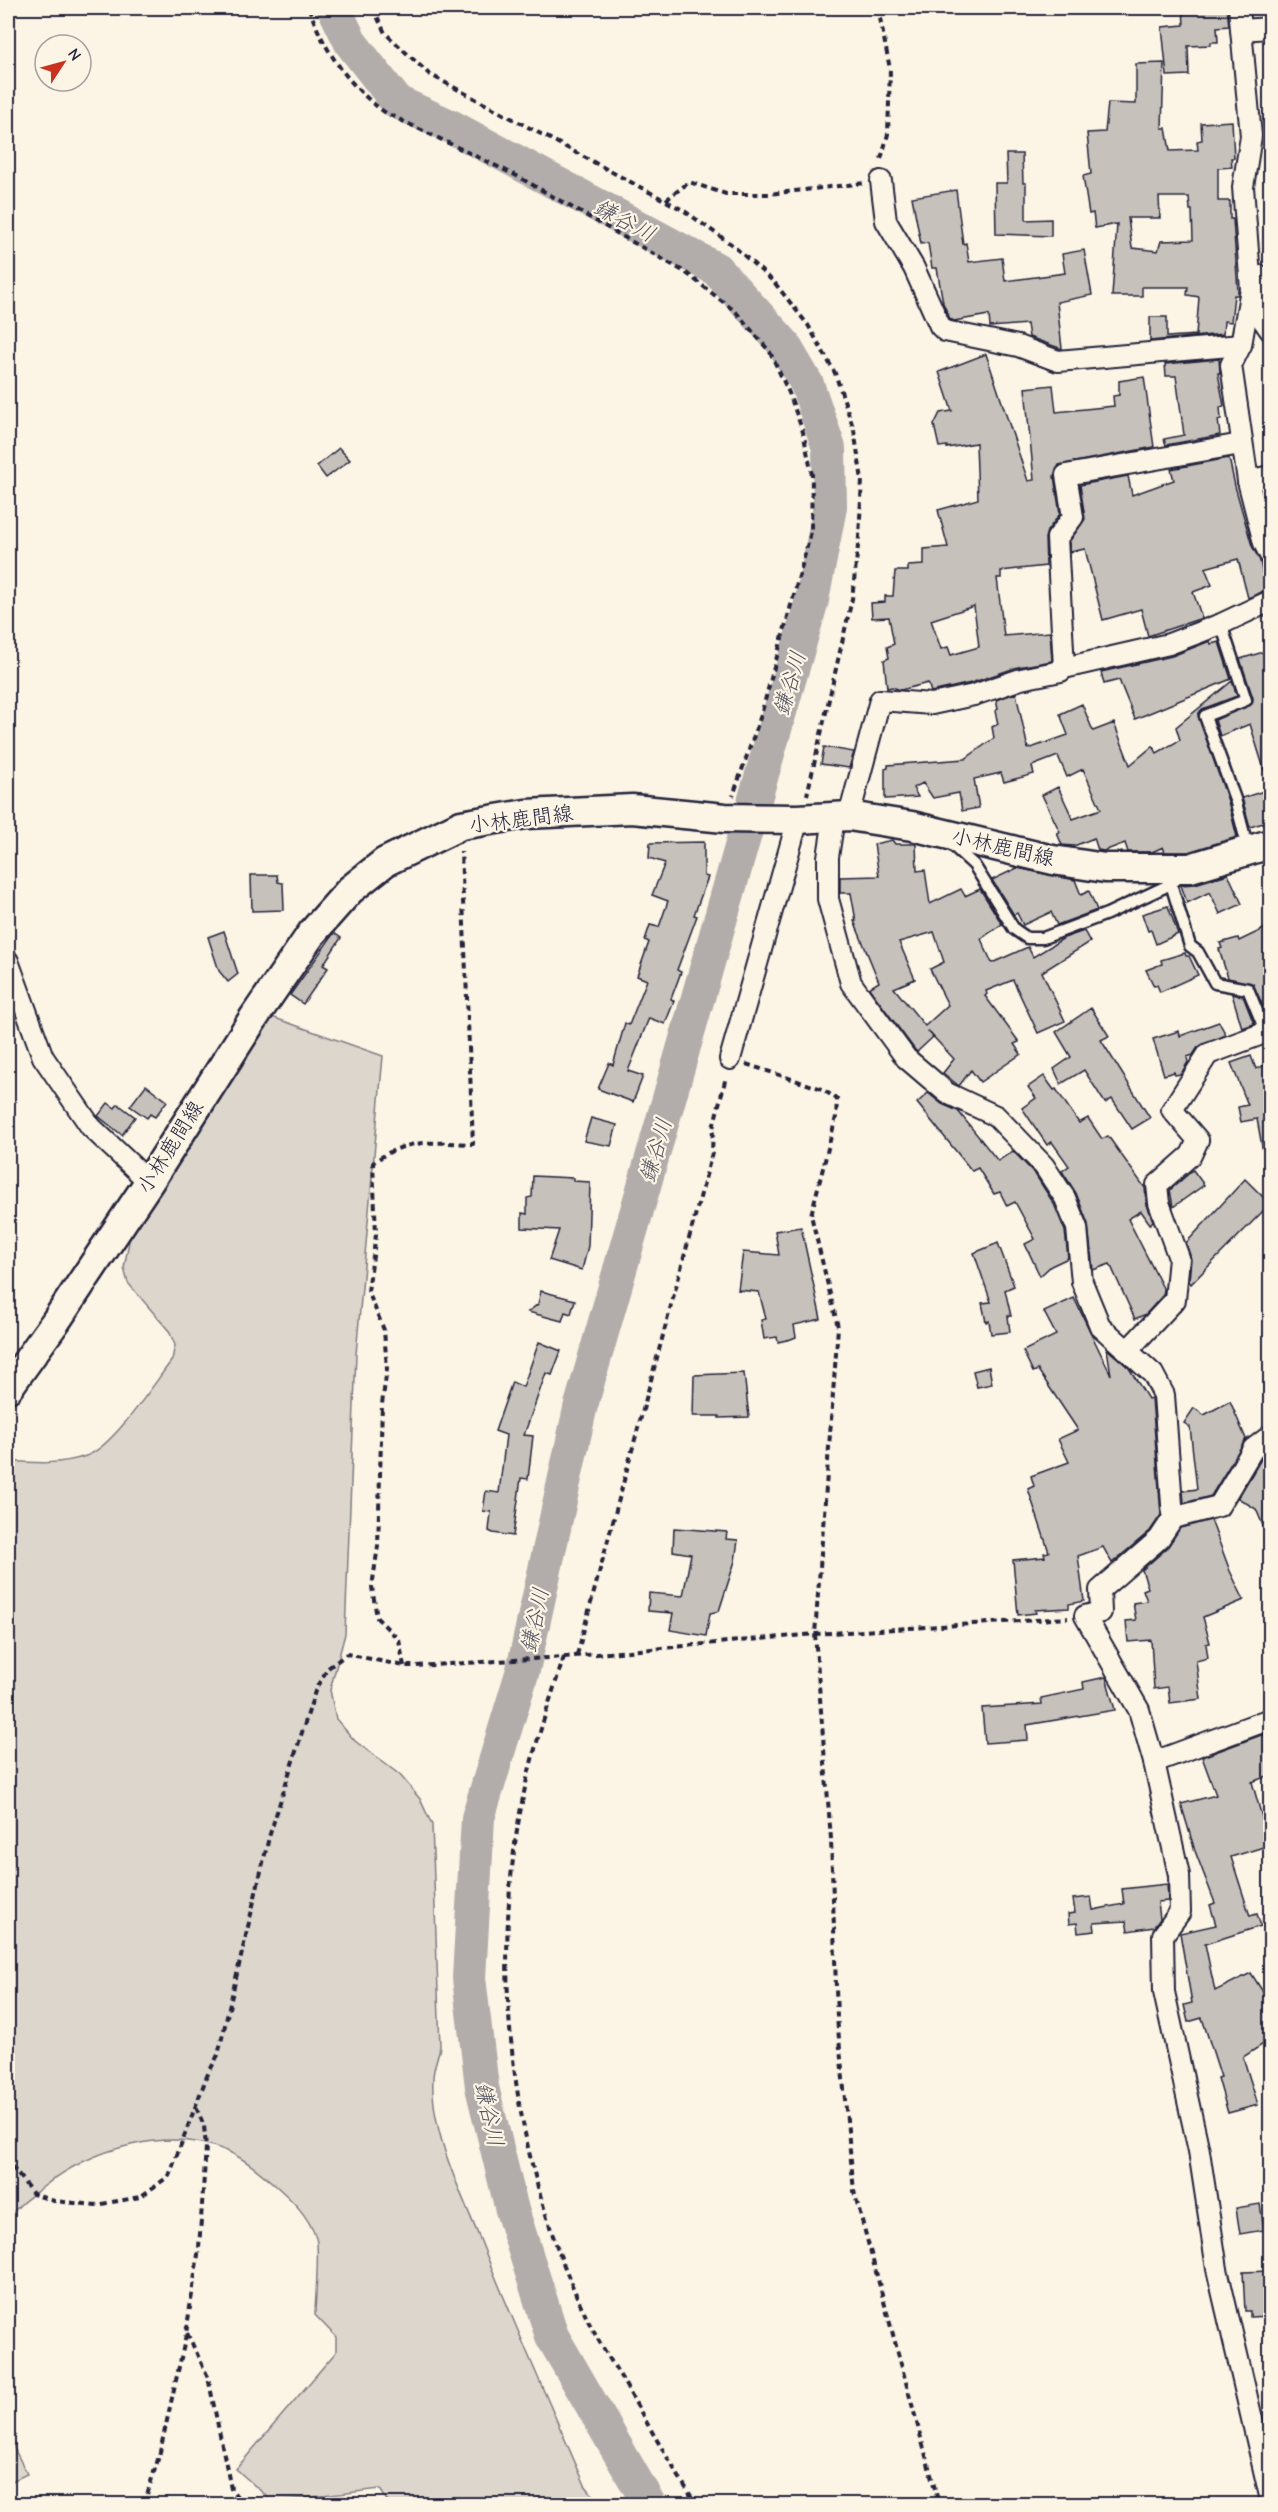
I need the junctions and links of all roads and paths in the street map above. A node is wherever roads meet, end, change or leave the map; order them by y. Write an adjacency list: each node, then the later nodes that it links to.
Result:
1 (309, 8): 20 (path)
2 (374, 8): 8 (path)
3 (878, 8): 7 (path)
4 (1239, 8): 6 (street)
5 (1270, 28): 6 (street)
6 (1241, 30): 9 (street)
7 (881, 181): 8 (path); 11 (street)
8 (666, 200): 21 (path)
9 (1260, 271): 10 (street); 11 (street)
10 (1270, 330)
11 (1241, 345): 12 (street)
12 (1241, 444): 14 (street); 18 (street)
13 (1270, 476): 14 (street)
14 (1248, 481): 15 (street)
15 (1270, 555)
16 (1270, 601): 17 (street)
17 (1221, 624): 18 (street); 24 (lane)
18 (1064, 668): 19 (street)
19 (842, 817): 21 (main road, 小林鹿間線); 23 (main road, 小林鹿間線); 30 (street)
20 (730, 818): 21 (main road, 小林鹿間線); 22 (main road, 小林鹿間線)
21 (794, 819): 28 (street)
22 (461, 825): 29 (main road, 小林鹿間線); 38 (path)
23 (937, 831): 25 (main road, 小林鹿間線); 25 (lane)
24 (1259, 847): 25 (main road, 小林鹿間線)
25 (1180, 876): 27 (lane)
26 (8, 961): 29 (street)
27 (1268, 1032): 30 (street)
28 (730, 1059): 35 (path); 36 (path)
29 (149, 1182): 31 (main road, 小林鹿間線)
30 (1128, 1350): 33 (street)
31 (8, 1388)
32 (1270, 1436): 33 (street)
33 (1173, 1518): 34 (street)
34 (1085, 1616): 35 (path); 40 (street)
35 (814, 1634): 36 (path); 48 (path)
36 (577, 1655): 37 (path)
37 (564, 1657): 38 (path); 47 (path)
38 (404, 1666): 41 (path)
39 (1270, 1719): 40 (street)
40 (1154, 1762): 44 (street)
41 (196, 2106): 42 (path); 43 (path)
42 (8, 2157)
43 (186, 2332): 45 (path); 46 (path)
44 (1270, 2496)
45 (144, 2505)
46 (266, 2505)
47 (696, 2505)
48 (939, 2505)

